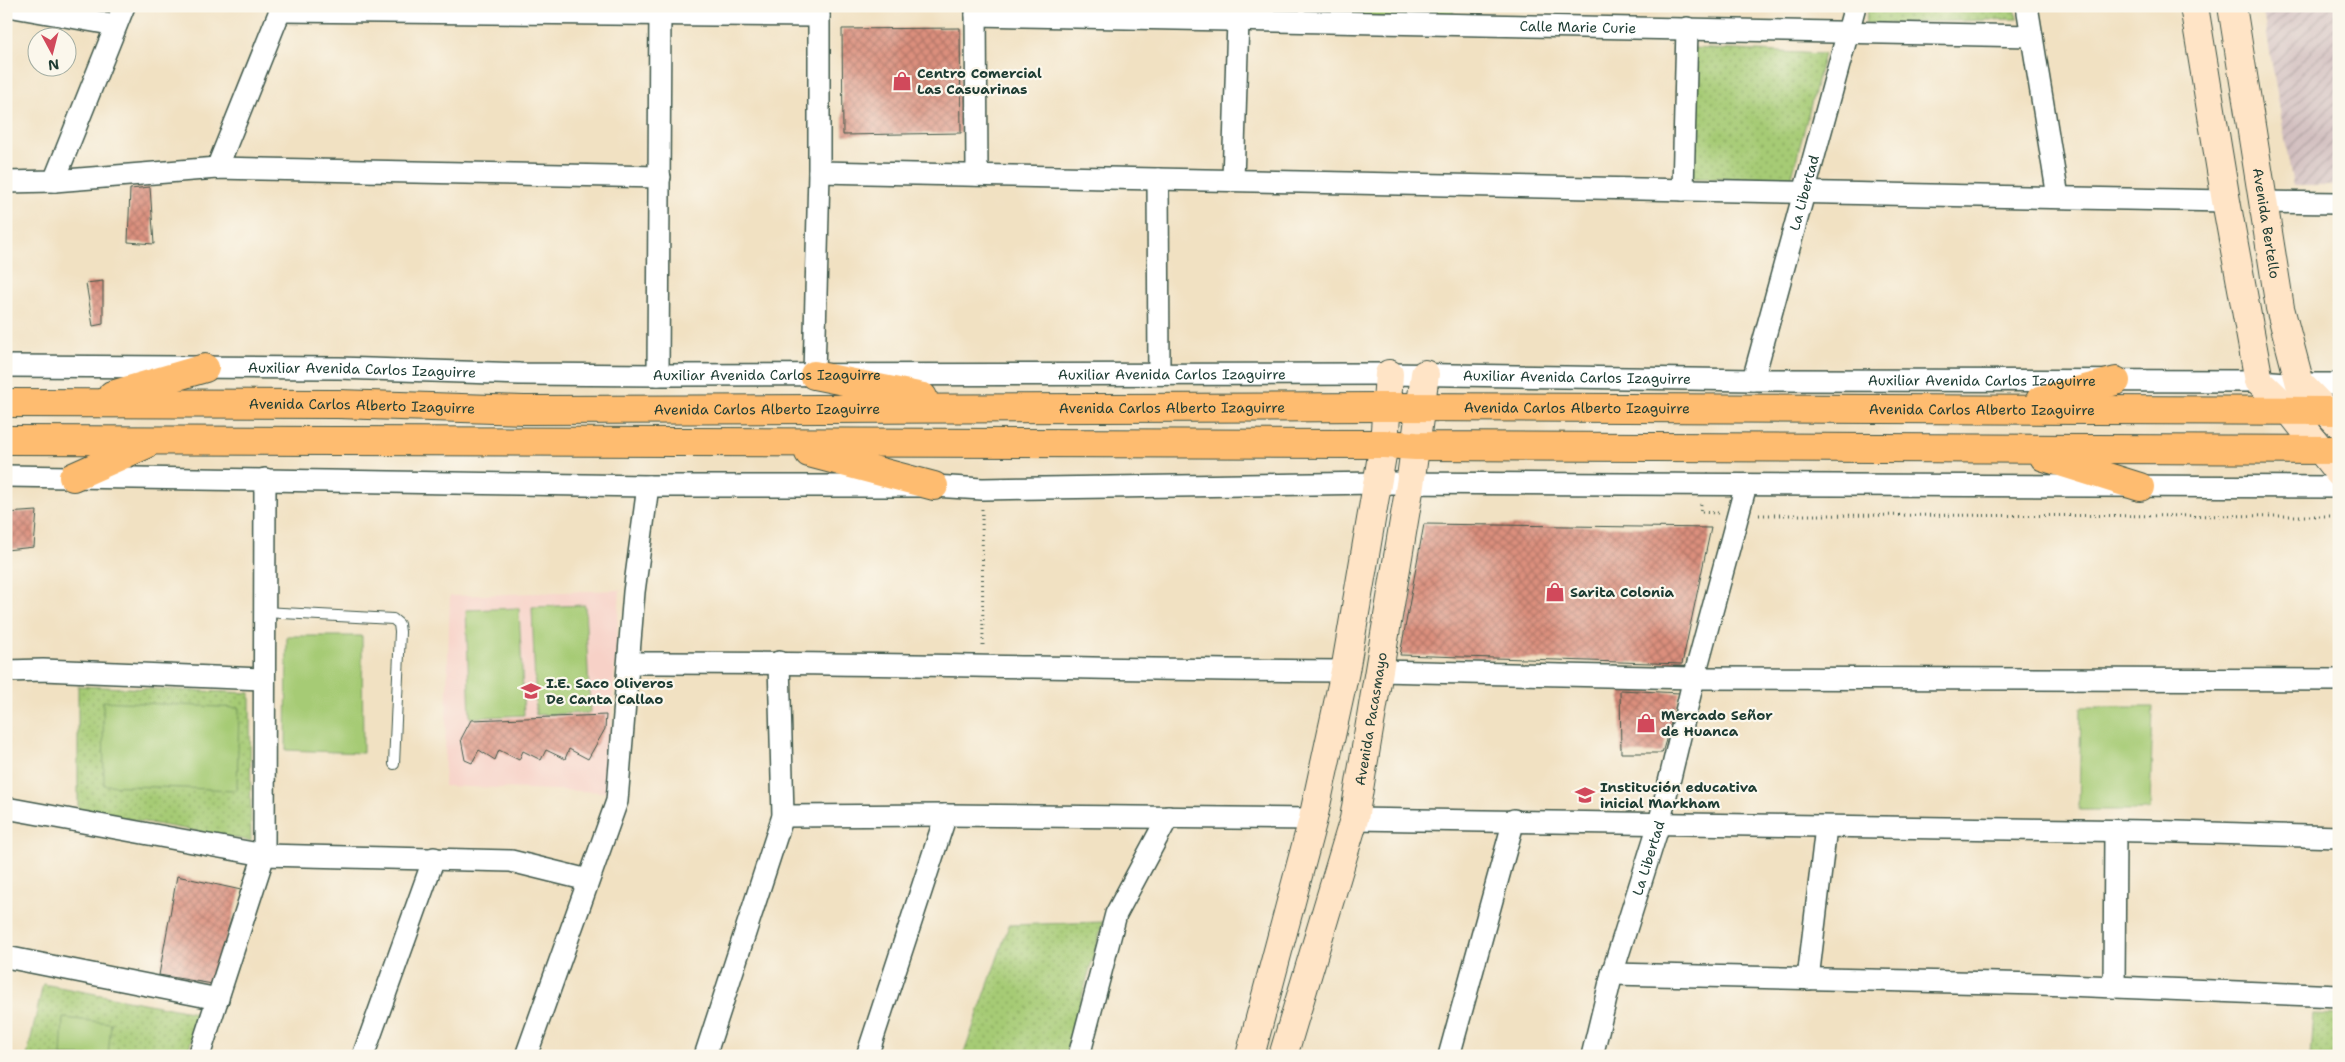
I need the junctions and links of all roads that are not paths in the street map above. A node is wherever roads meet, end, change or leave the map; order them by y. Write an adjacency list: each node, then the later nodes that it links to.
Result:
1 (8, 6): 11 (street)
2 (1855, 6): 14 (street, La Libertad)
3 (2027, 6): 15 (street)
4 (2194, 6): 27 (main road)
5 (2232, 6): 28 (main road, Avenida Bertello)
6 (281, 8): 7 (street); 16 (street)
7 (660, 10): 8 (street); 19 (street)
8 (820, 11): 17 (street)
9 (976, 11): 12 (street, Calle Marie Curie); 18 (street)
10 (1323, 14): 12 (street, Calle Marie Curie); 13 (street, Calle Marie Curie)
11 (120, 16): 22 (street)
12 (1238, 20): 21 (street)
13 (1687, 28): 14 (street, Calle Marie Curie); 24 (street)
14 (1848, 33): 15 (street, Calle Marie Curie); 25 (street, La Libertad)
15 (2032, 36): 26 (street)
16 (217, 168): 19 (street); 22 (street)
17 (819, 172): 18 (street); 36 (street)
18 (977, 175): 20 (street)
19 (660, 177): 35 (street)
20 (1158, 179): 21 (street); 32 (street)
21 (1233, 180): 24 (street)
22 (54, 181): 23 (street)
23 (6, 182)
24 (1683, 190): 25 (street)
25 (1805, 193): 26 (street); 37 (street, La Libertad)
26 (2058, 198): 27 (street)
27 (2226, 201): 38 (main road)
28 (2261, 202): 29 (street); 40 (main road, Avenida Bertello)
29 (2339, 203)
30 (6, 366): 31 (street, Auxiliar Avenida Carlos Izaguirre)
31 (204, 368): 35 (street, Auxiliar Avenida Carlos Izaguirre); 43 (main road)
32 (1159, 374): 33 (street, Auxiliar Avenida Carlos Izaguirre); 36 (street, Auxiliar Avenida Carlos Izaguirre)
33 (1389, 374): 34 (street, Auxiliar Avenida Carlos Izaguirre); 44 (main road)
34 (1425, 374): 37 (street, Auxiliar Avenida Carlos Izaguirre); 45 (main road, Avenida Pacasmayo)
35 (658, 375): 36 (street, Auxiliar Avenida Carlos Izaguirre)
36 (814, 375): 46 (main road)
37 (1753, 380): 39 (street, Auxiliar Avenida Carlos Izaguirre)
38 (2259, 381): 39 (street, Auxiliar Avenida Carlos Izaguirre); 40 (street, Auxiliar Avenida Carlos Izaguirre); 49 (main road)
39 (2116, 382): 48 (main road)
40 (2300, 384): 41 (street, Auxiliar Avenida Carlos Izaguirre); 50 (main road, Avenida Bertello)
41 (2339, 384)
42 (6, 403): 43 (main road, Avenida Carlos Alberto Izaguirre)
43 (83, 404): 47 (main road, Avenida Carlos Alberto Izaguirre)
44 (1386, 407): 45 (main road, Avenida Carlos Alberto Izaguirre); 46 (main road, Avenida Carlos Alberto Izaguirre); 55 (main road)
45 (1420, 408): 48 (main road, Avenida Carlos Alberto Izaguirre); 56 (main road, Avenida Pacasmayo)
46 (978, 409): 47 (main road, Avenida Carlos Alberto Izaguirre)
47 (524, 410): 52 (main road)
48 (1998, 410): 49 (main road, Avenida Carlos Alberto Izaguirre)
49 (2290, 411): 50 (main road, Avenida Carlos Alberto Izaguirre); 58 (main road)
50 (2335, 416)
51 (6, 440): 53 (main road)
52 (523, 440): 53 (main road); 54 (main road)
53 (154, 441): 61 (main road)
54 (771, 443): 55 (main road); 67 (main road)
55 (1384, 444): 56 (main road); 63 (main road)
56 (1416, 446): 57 (main road); 64 (main road, Avenida Pacasmayo)
57 (2016, 448): 58 (main road); 68 (main road)
58 (2329, 450): 59 (main road)
59 (2339, 473)
60 (6, 476): 61 (street)
61 (73, 477): 62 (street)
62 (265, 479): 66 (street); 70 (street)
63 (1378, 483): 64 (street); 67 (street); 74 (main road)
64 (1410, 484): 65 (street); 75 (main road, Avenida Pacasmayo)
65 (1746, 485): 68 (street); 76 (street, La Libertad)
66 (648, 486): 67 (street); 72 (street)
67 (934, 486)
68 (2140, 486): 69 (street)
69 (2339, 487)
70 (264, 612): 77 (street); 79 (lane)
71 (779, 662): 72 (street); 74 (street); 82 (street)
72 (630, 663): 93 (street)
73 (6, 671): 77 (street)
74 (1345, 671): 84 (main road)
75 (1379, 671): 76 (street); 85 (main road, Avenida Pacasmayo)
76 (1694, 678): 78 (street); 87 (street, La Libertad)
77 (264, 679): 91 (street)
78 (2339, 680)
79 (394, 764)
80 (6, 808): 91 (street)
81 (946, 815): 82 (street); 83 (street); 104 (street)
82 (783, 816): 103 (street)
83 (1168, 817): 84 (street); 105 (street)
84 (1313, 819): 106 (main road)
85 (1354, 819): 86 (street); 107 (main road, Avenida Pacasmayo)
86 (1514, 820): 87 (street); 108 (street)
87 (1659, 824): 88 (street); 95 (street, La Libertad)
88 (1826, 827): 89 (street); 96 (street)
89 (2115, 831): 90 (street); 97 (street)
90 (2339, 837)
91 (264, 855): 92 (street); 99 (street)
92 (434, 858): 93 (street); 101 (street)
93 (588, 880): 102 (street)
94 (6, 957): 99 (street)
95 (1612, 974): 96 (street); 109 (street, La Libertad)
96 (1808, 979): 97 (street)
97 (2114, 987): 98 (street)
98 (2339, 996)
99 (218, 999): 100 (street)
100 (199, 1056)
101 (363, 1056)
102 (526, 1056)
103 (705, 1056)
104 (867, 1056)
105 (1080, 1056)
106 (1250, 1056)
107 (1283, 1056)
108 (1449, 1056)
109 (1592, 1056)

